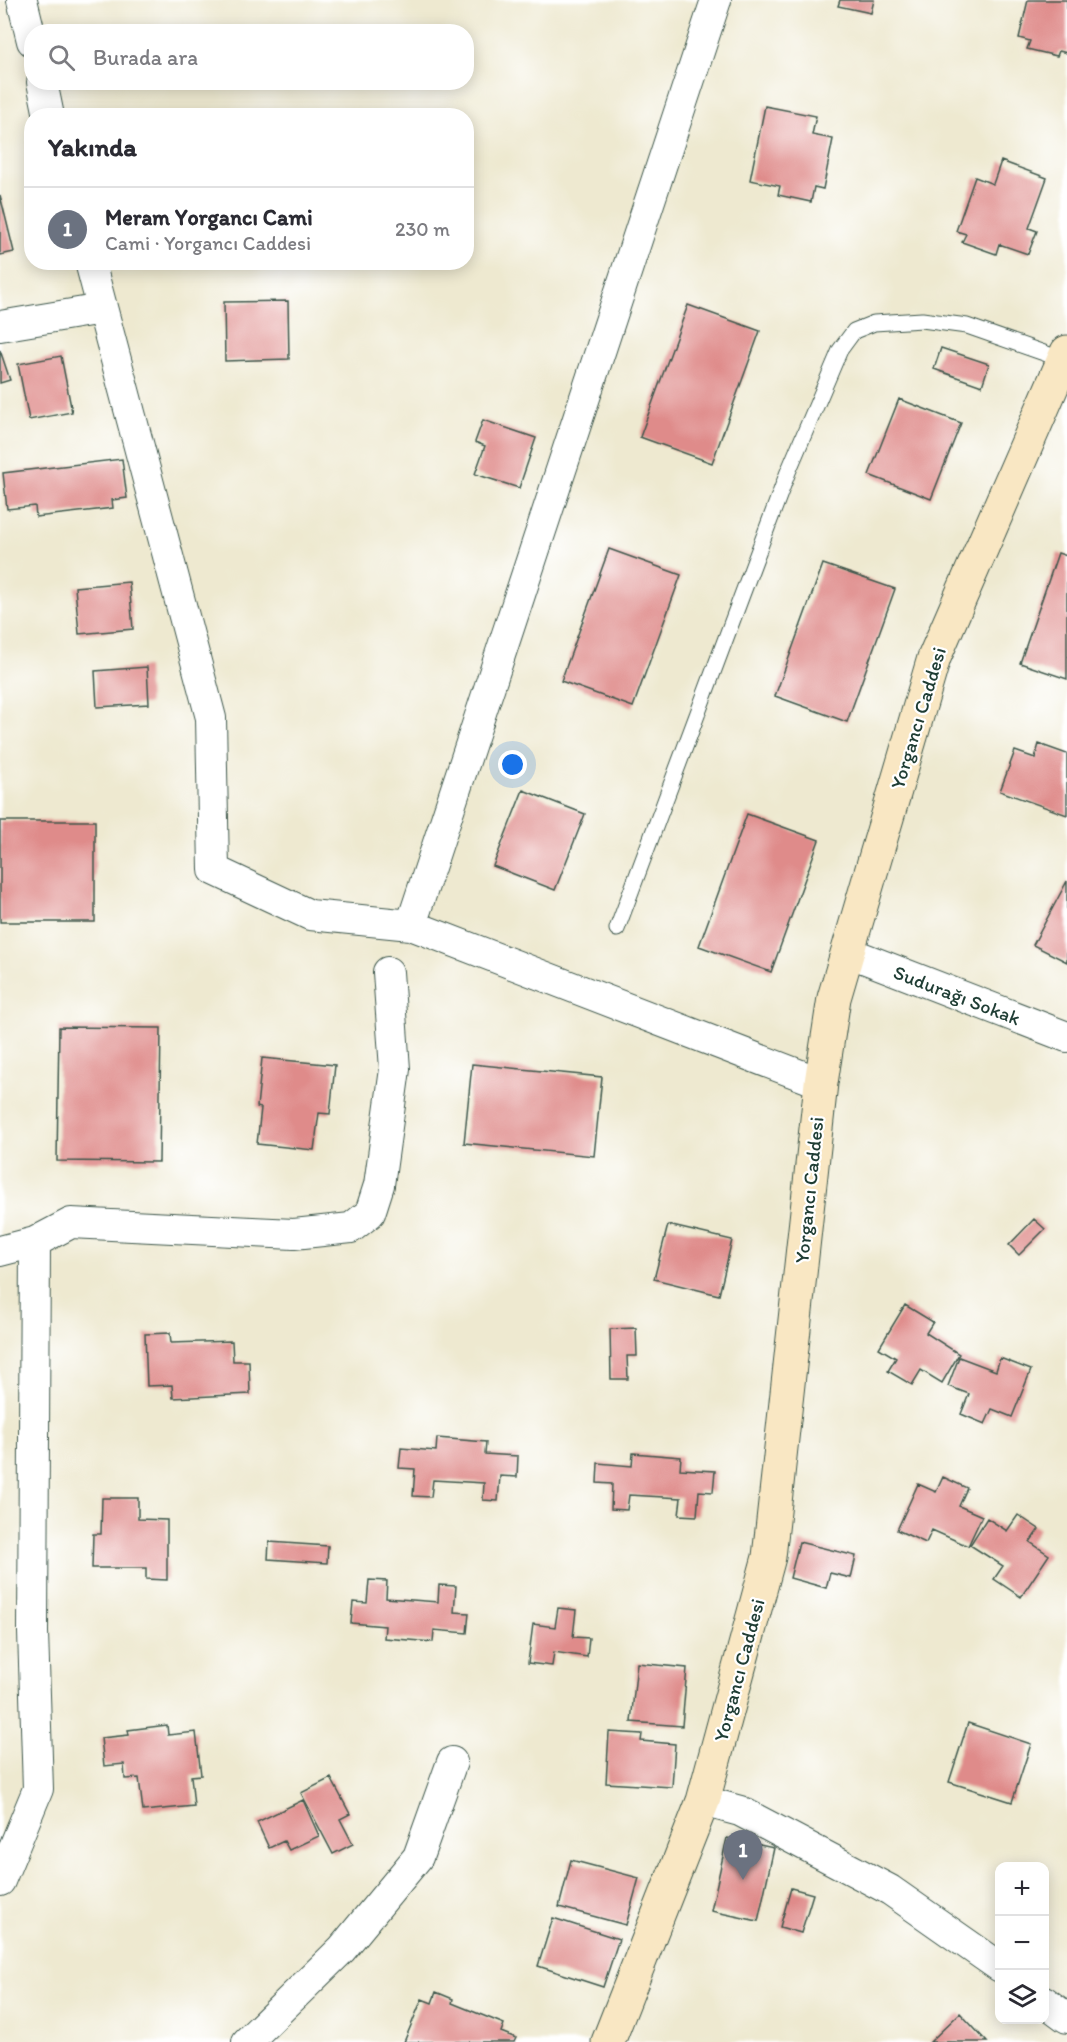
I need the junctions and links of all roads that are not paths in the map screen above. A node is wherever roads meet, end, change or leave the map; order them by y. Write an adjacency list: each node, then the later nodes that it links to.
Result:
1 (22, 0): 3 (street)
2 (716, 0): 10 (street)
3 (28, 24)
4 (44, 90): 5 (street)
5 (48, 108)
6 (92, 270): 7 (street)
7 (102, 309): 8 (street); 10 (street)
8 (0, 326)
9 (1065, 356): 11 (lane); 12 (street, Yorgancı Caddesi)
10 (411, 925): 15 (street)
11 (617, 929)
12 (848, 952): 14 (street, Sudurağı Sokak); 15 (street, Yorgancı Caddesi)
13 (388, 972): 16 (street)
14 (1067, 1037)
15 (821, 1083): 19 (street, Yorgancı Caddesi)
16 (35, 1242): 17 (street); 20 (street)
17 (0, 1251)
18 (452, 1762): 24 (street)
19 (704, 1801): 21 (street); 25 (street, Yorgancı Caddesi)
20 (0, 1881)
21 (995, 1964)
22 (1049, 2005): 23 (street)
23 (1067, 2018)
24 (247, 2042)
25 (608, 2042)

